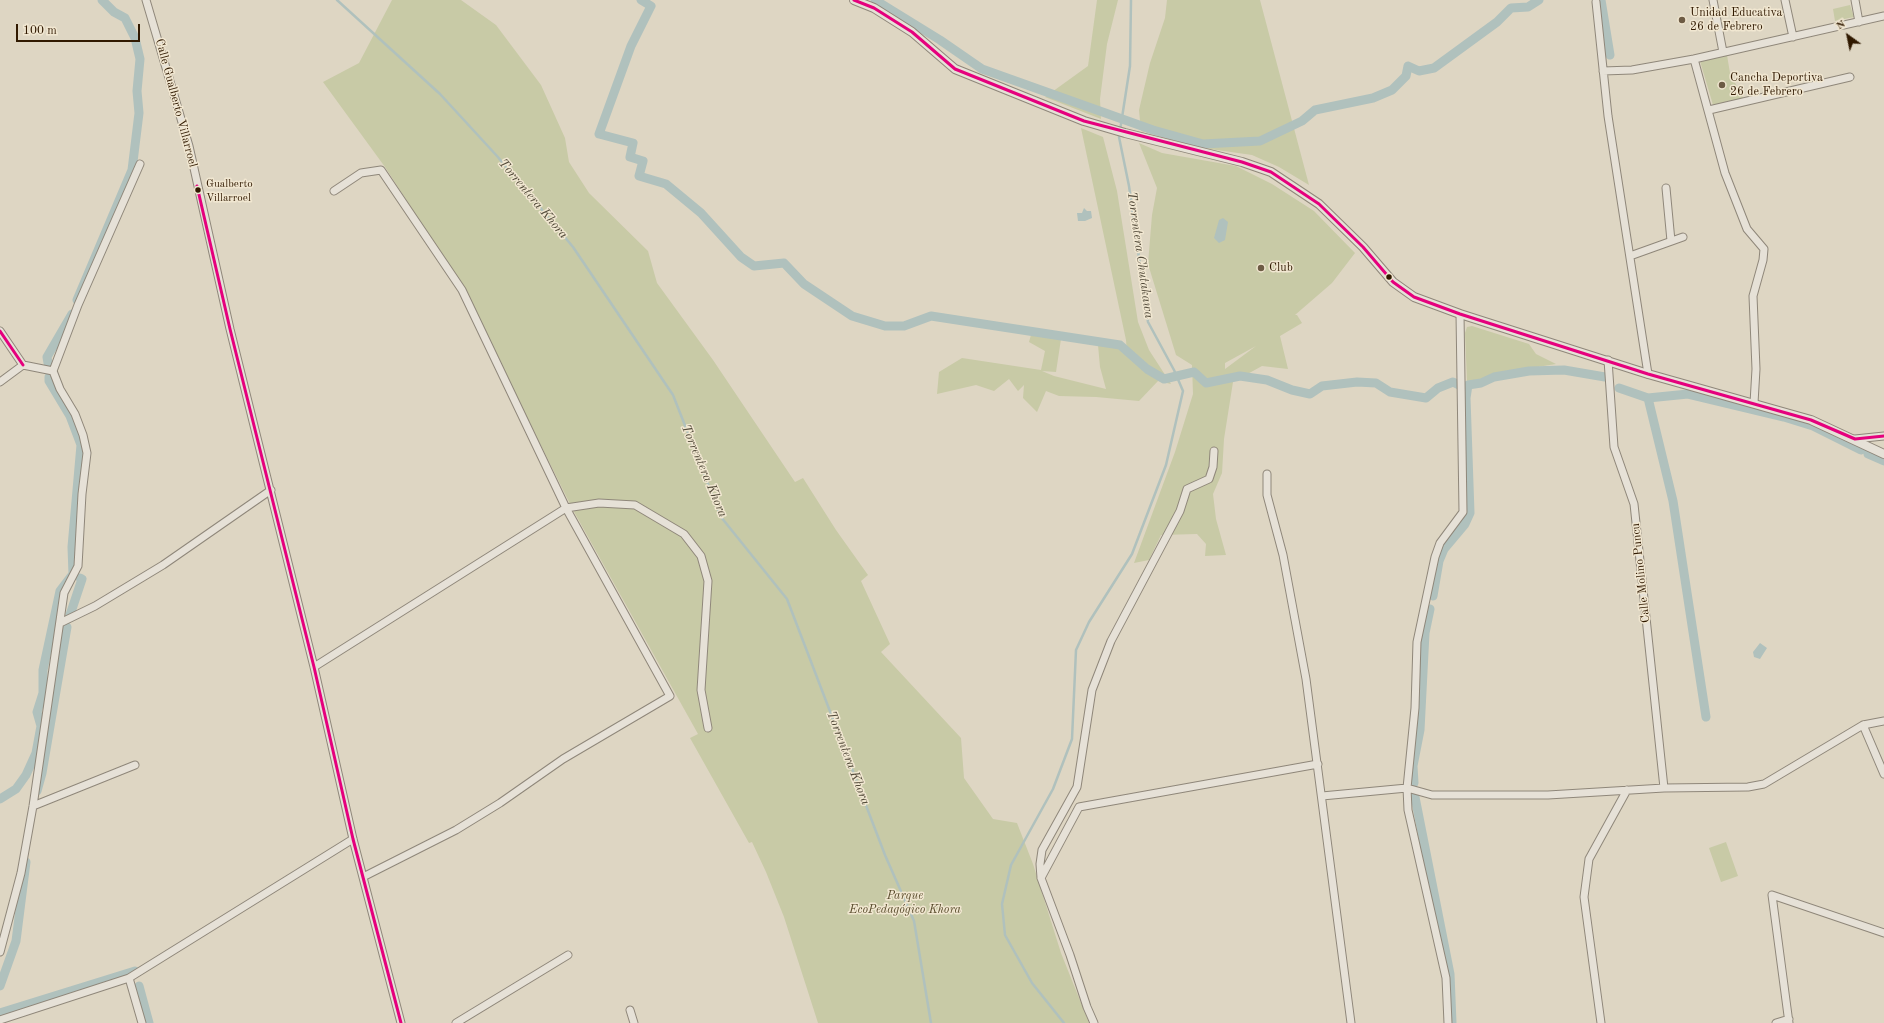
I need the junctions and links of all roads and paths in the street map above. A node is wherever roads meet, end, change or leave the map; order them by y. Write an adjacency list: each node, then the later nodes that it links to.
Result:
1 (146, 0): 34 (street, Calle Gualberto Villarroel)
2 (854, 0): 21 (street)
3 (1713, 0): 10 (street)
4 (1785, 0): 9 (street)
5 (1855, 0): 8 (street)
6 (1596, 2): 12 (street)
7 (1884, 16): 8 (street)
8 (1859, 22): 9 (street)
9 (1793, 36): 10 (street)
10 (1723, 52): 11 (street)
11 (1694, 59): 12 (street); 14 (street)
12 (1603, 71): 20 (street)
13 (1850, 77): 14 (street)
14 (1709, 110): 28 (street)
15 (140, 164): 25 (street)
16 (1666, 188): 19 (street)
17 (334, 191): 35 (street)
18 (1683, 237): 19 (street)
19 (1671, 241): 20 (street)
20 (1630, 256): 26 (street)
21 (1460, 314): 23 (street); 44 (street)
22 (0, 332): 24 (street)
23 (1608, 360): 26 (street); 45 (street, Calle Molino Puncu)
24 (23, 365): 25 (street); 27 (street)
25 (53, 371): 36 (street)
26 (1648, 374): 28 (street)
27 (0, 382)
28 (1754, 403): 30 (street)
29 (1884, 436): 30 (street)
30 (1854, 439): 32 (street)
31 (1214, 451): 51 (street)
32 (1884, 454)
33 (1267, 474): 41 (street)
34 (271, 490): 36 (street); 37 (street, Calle Gualberto Villarroel)
35 (566, 508): 37 (street); 40 (street); 50 (street)
36 (60, 623): 48 (street)
37 (314, 667): 49 (street, Calle Gualberto Villarroel)
38 (1884, 722): 39 (street)
39 (1863, 725): 43 (street); 45 (street)
40 (708, 728)
41 (1318, 764): 47 (street); 51 (street)
42 (135, 765): 48 (street)
43 (1884, 774)
44 (1407, 788): 46 (street); 47 (street); 65 (street)
45 (1664, 788): 46 (street)
46 (1627, 790): 66 (street)
47 (1322, 796): 64 (street)
48 (33, 806): 53 (street)
49 (353, 839): 50 (street, Calle Gualberto Villarroel); 55 (street)
50 (363, 877): 60 (street, Calle Gualberto Villarroel)
51 (1041, 878): 63 (street)
52 (1884, 933): 58 (street)
53 (0, 952)
54 (568, 955): 61 (street)
55 (130, 978): 57 (street); 59 (street)
56 (630, 1010): 62 (street)
57 (0, 1020)
58 (1789, 1021): 67 (street)
59 (142, 1023)
60 (401, 1023)
61 (456, 1023)
62 (634, 1023)
63 (1094, 1023)
64 (1351, 1023)
65 (1448, 1023)
66 (1601, 1023)
67 (1776, 1023)

